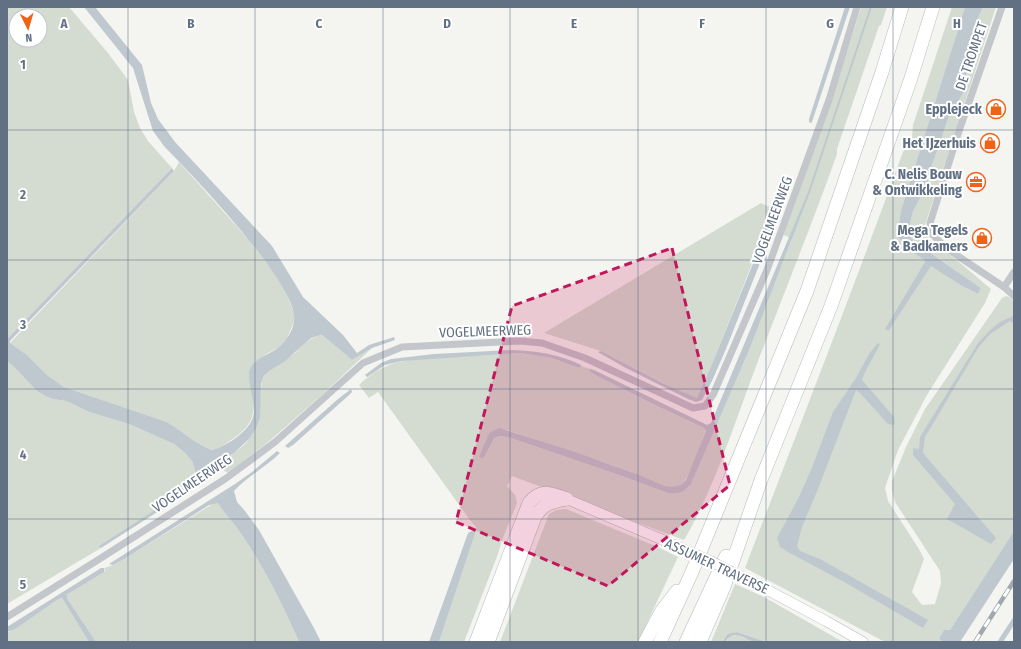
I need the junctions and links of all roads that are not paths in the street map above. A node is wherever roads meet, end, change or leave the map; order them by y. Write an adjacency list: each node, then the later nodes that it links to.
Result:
1 (857, 7): 11 (street, VOGELMEERWEG)
2 (902, 7): 10 (highway)
3 (933, 7): 8 (highway)
4 (1002, 7): 6 (street, DE TROMPET)
5 (1014, 272): 6 (street)
6 (1004, 287): 7 (street, DE TROMPET)
7 (1014, 296)
8 (761, 480): 16 (highway); 17 (highway)
9 (567, 499): 12 (highway); 13 (highway); 18 (main road, ASSUMER TRAVERSE, bridge)
10 (692, 572): 14 (highway); 15 (highway)
11 (7, 616)
12 (476, 642)
13 (488, 642)
14 (645, 642)
15 (660, 642)
16 (686, 642)
17 (700, 642)
18 (863, 642)

